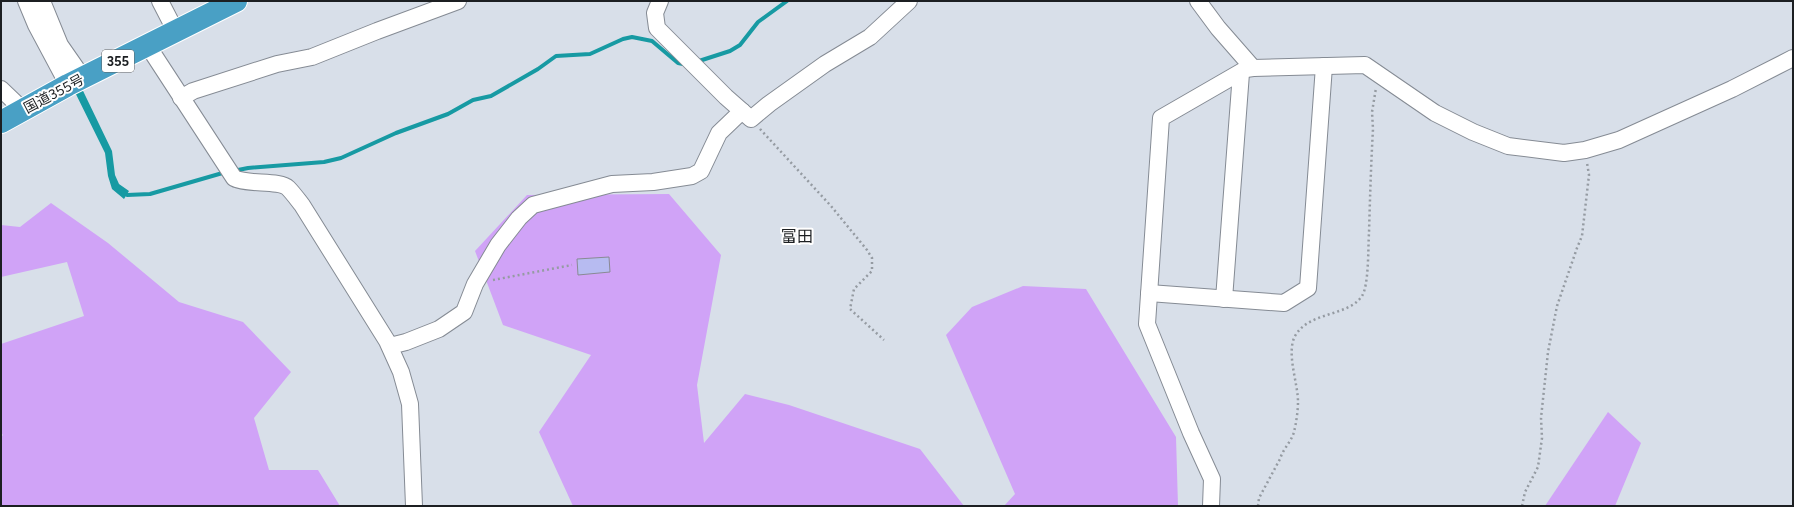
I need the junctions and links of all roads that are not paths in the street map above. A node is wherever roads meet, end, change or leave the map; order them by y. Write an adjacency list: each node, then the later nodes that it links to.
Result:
1 (26, 1): 15 (street)
2 (42, 1): 15 (street)
3 (160, 1): 10 (street)
4 (236, 1): 10 (highway, 国道355号 / 355)
5 (458, 1): 9 (street)
6 (660, 1): 19 (street)
7 (909, 1): 19 (street)
8 (1198, 1): 14 (street)
9 (435, 5): 17 (street)
10 (176, 32): 11 (highway, 国道355号 / 355)
11 (148, 46): 15 (highway, 国道355号 / 355); 17 (street)
12 (1793, 58): 13 (street)
13 (1324, 66): 14 (street); 22 (street)
14 (1247, 70): 21 (street); 22 (street)
15 (76, 82): 18 (highway, 国道355号 / 355)
16 (1, 89): 18 (street)
17 (181, 98): 23 (street)
18 (23, 110): 20 (highway, 国道355号 / 355)
19 (747, 115): 23 (street)
20 (1, 122)
21 (1149, 293): 22 (street); 25 (street)
22 (1224, 299)
23 (390, 346): 24 (street)
24 (414, 506)
25 (1211, 506)

